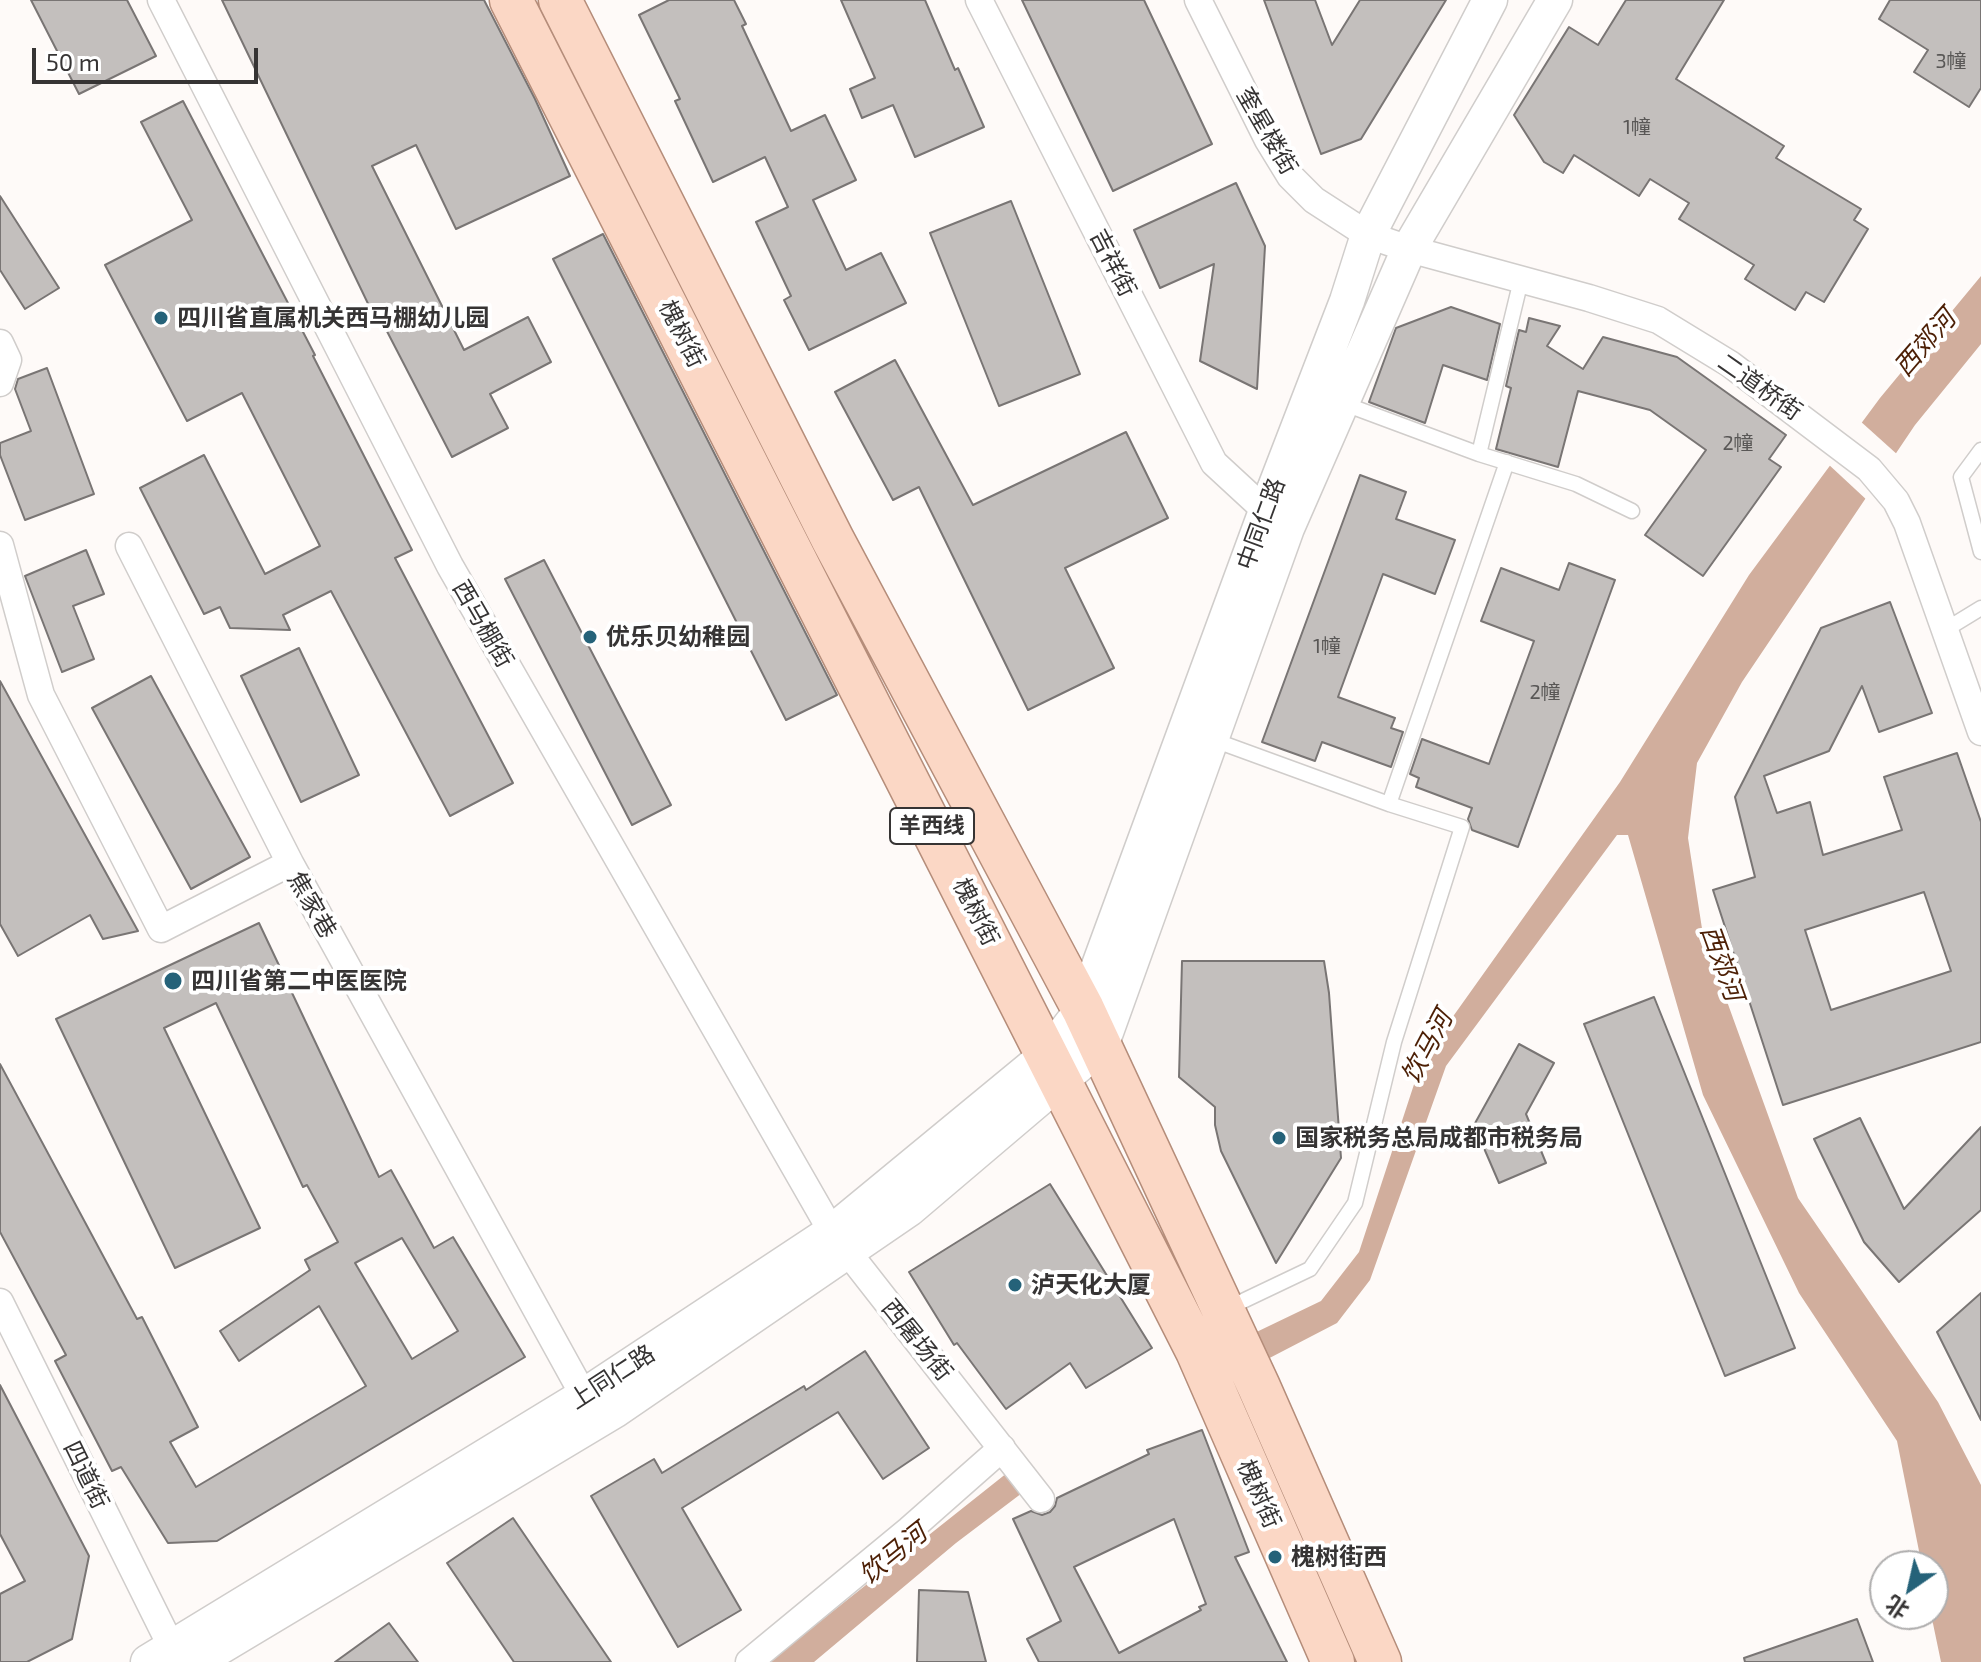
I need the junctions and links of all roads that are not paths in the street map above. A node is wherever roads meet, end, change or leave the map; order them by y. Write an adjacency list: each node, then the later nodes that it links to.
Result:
1 (161, 0): 31 (street, 西马棚街)
2 (511, 0): 30 (main road, 槐树街 / 羊西线)
3 (560, 0): 28 (main road, 槐树街 / 羊西线)
4 (979, 0): 17 (street, 吉祥街)
5 (1198, 0): 8 (street, 奎星楼街)
6 (1490, 0): 8 (street, 中同仁路)
7 (1555, 0): 9 (street)
8 (1368, 235): 9 (street, 二道桥街); 17 (street, 中同仁路)
9 (1409, 249): 10 (street, 二道桥街); 13 (street)
10 (1521, 280): 15 (lane); 23 (street, 二道桥街)
11 (0, 343): 12 (street)
12 (0, 383)
13 (1341, 403): 15 (lane); 25 (street)
14 (1981, 450): 21 (lane)
15 (1479, 454): 16 (lane)
16 (1507, 462): 18 (lane); 26 (lane)
17 (1266, 511): 28 (street, 中同仁路)
18 (1632, 511)
19 (0, 545): 27 (street, 焦家巷)
20 (129, 546): 27 (street)
21 (1981, 552)
22 (1981, 608): 23 (lane)
23 (1945, 630): 24 (street, 二道桥街)
24 (1981, 732)
25 (1211, 739): 26 (lane); 29 (street)
26 (1389, 804): 33 (lane)
27 (290, 863): 34 (street, 焦家巷)
28 (1083, 1009): 29 (main road, 槐树街 / 羊西线); 30 (street, 中同仁路)
29 (1101, 1046): 30 (street); 33 (main road, 槐树街 / 羊西线)
30 (1055, 1067): 31 (street, 上同仁路); 39 (main road, 槐树街 / 羊西线)
31 (839, 1242): 34 (street, 上同仁路); 35 (street, 西屠场街); 37 (street)
32 (0, 1302): 37 (street, 四道街)
33 (1224, 1310): 40 (main road, 槐树街 / 羊西线)
34 (584, 1396): 37 (street, 上同仁路)
35 (1002, 1448): 36 (street, 西屠场街); 38 (street)
36 (1041, 1499)
37 (174, 1658)
38 (749, 1662)
39 (1333, 1662)
40 (1380, 1662)

